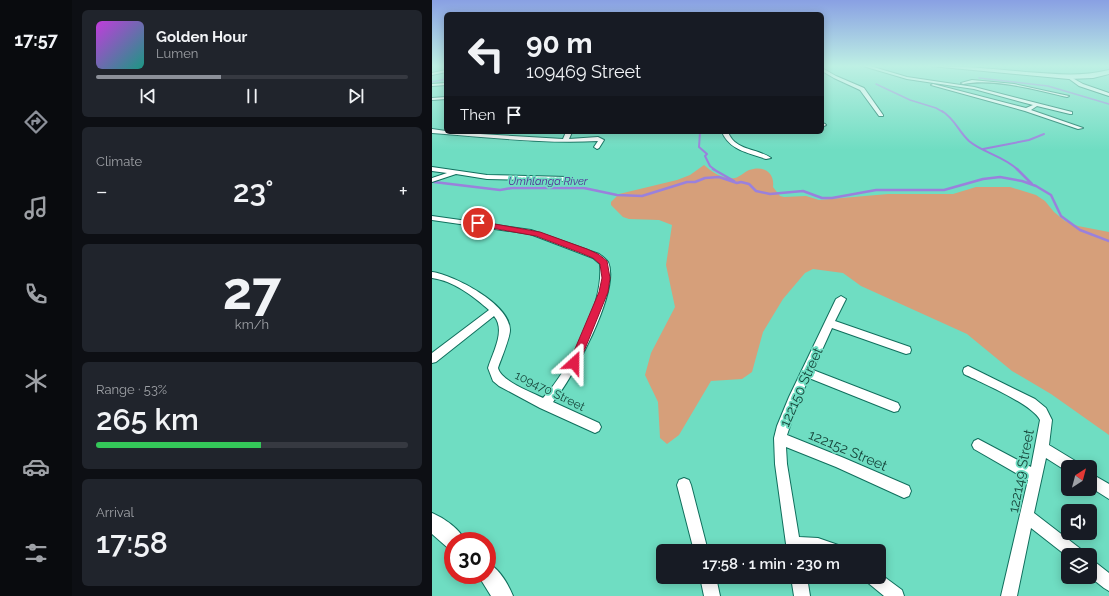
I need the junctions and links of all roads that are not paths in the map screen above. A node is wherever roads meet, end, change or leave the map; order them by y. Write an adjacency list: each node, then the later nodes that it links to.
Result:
1 (866, 94): 11 (street)
2 (962, 94): 9 (street)
3 (996, 94): 8 (street)
4 (1054, 94): 5 (street)
5 (1067, 96)
6 (444, 98): 7 (street)
7 (432, 99)
8 (1037, 104): 9 (street); 10 (street)
9 (1027, 110): 12 (street)
10 (1070, 113)
11 (881, 115)
12 (1080, 128)
13 (432, 131): 14 (street)
14 (444, 132)
15 (479, 134): 18 (street)
16 (568, 134): 18 (street)
17 (727, 134): 20 (street)
18 (565, 141): 19 (street)
19 (597, 147)
20 (768, 158)
21 (432, 169): 22 (street)
22 (455, 173): 23 (street); 24 (street)
23 (567, 179)
24 (432, 180)
25 (432, 218): 34 (street)
26 (432, 275): 28 (street, 109470 Street)
27 (841, 299): 29 (street, 122150 Street)
28 (495, 310): 31 (street); 34 (street, 109470 Street)
29 (829, 323): 30 (street); 33 (street, 122150 Street)
30 (906, 350)
31 (432, 359)
32 (968, 371): 39 (street, 122149 Street)
33 (807, 372): 35 (street); 37 (street, 122150 Street)
34 (544, 404): 36 (street, 109470 Street)
35 (894, 406)
36 (595, 427)
37 (780, 438): 44 (street, 122152 Street); 50 (street, 122150 Street)
38 (978, 445): 41 (street)
39 (1042, 448): 40 (street); 41 (street, 122149 Street)
40 (1061, 460)
41 (1036, 476): 46 (street, 122149 Street)
42 (1097, 483): 45 (street)
43 (684, 484): 49 (street)
44 (904, 491)
45 (1109, 492)
46 (1028, 516): 51 (street); 62 (street, 122149 Street)
47 (432, 522): 48 (street)
48 (444, 532)
49 (699, 544)
50 (792, 544)
51 (1068, 548)
52 (1097, 572): 53 (street)
53 (1109, 583)
54 (495, 584): 58 (street)
55 (709, 584): 59 (street)
56 (800, 584): 60 (street)
57 (881, 584): 61 (street)
58 (503, 596)
59 (712, 596)
60 (802, 596)
61 (896, 596)
62 (1009, 596)

